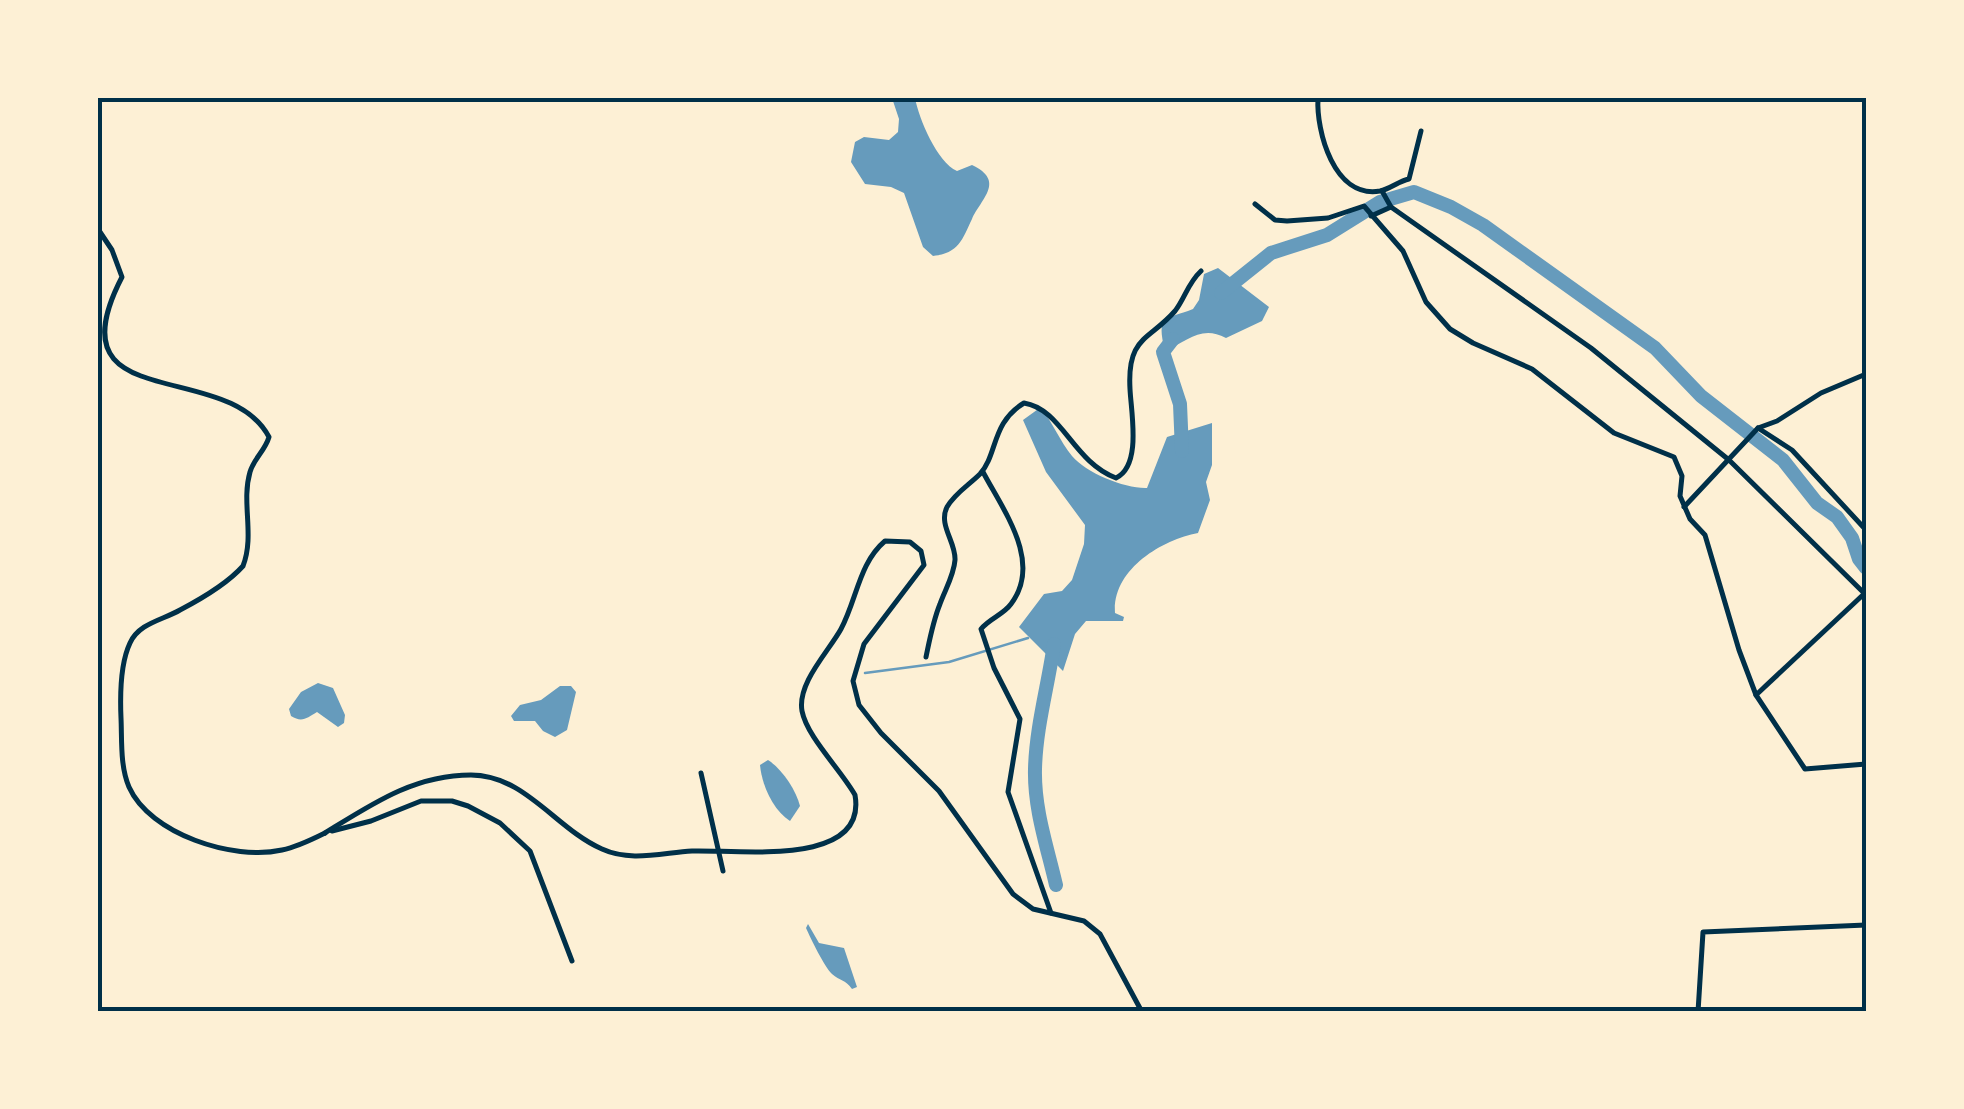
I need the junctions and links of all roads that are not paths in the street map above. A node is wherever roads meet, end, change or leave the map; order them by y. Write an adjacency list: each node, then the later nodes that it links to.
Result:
1 (1318, 98): 3 (street)
2 (1422, 131): 3 (street)
3 (1382, 191): 5 (street)
4 (1255, 204): 6 (street)
5 (1390, 206): 6 (street); 11 (street)
6 (1371, 216): 13 (street)
7 (98, 229): 20 (street)
8 (1201, 272): 12 (street)
9 (1866, 374): 10 (street)
10 (1758, 428): 11 (street); 14 (street)
11 (1729, 460): 13 (street); 15 (street)
12 (983, 472): 16 (street); 22 (street)
13 (1684, 507): 17 (street)
14 (1866, 530)
15 (1866, 594): 17 (street)
16 (926, 656)
17 (1756, 695): 18 (street)
18 (1866, 764)
19 (701, 773): 21 (street)
20 (325, 832): 22 (street); 24 (street)
21 (723, 870)
22 (1051, 913): 25 (street)
23 (1866, 924): 26 (street)
24 (572, 961)
25 (1142, 1012)
26 (1698, 1012)

